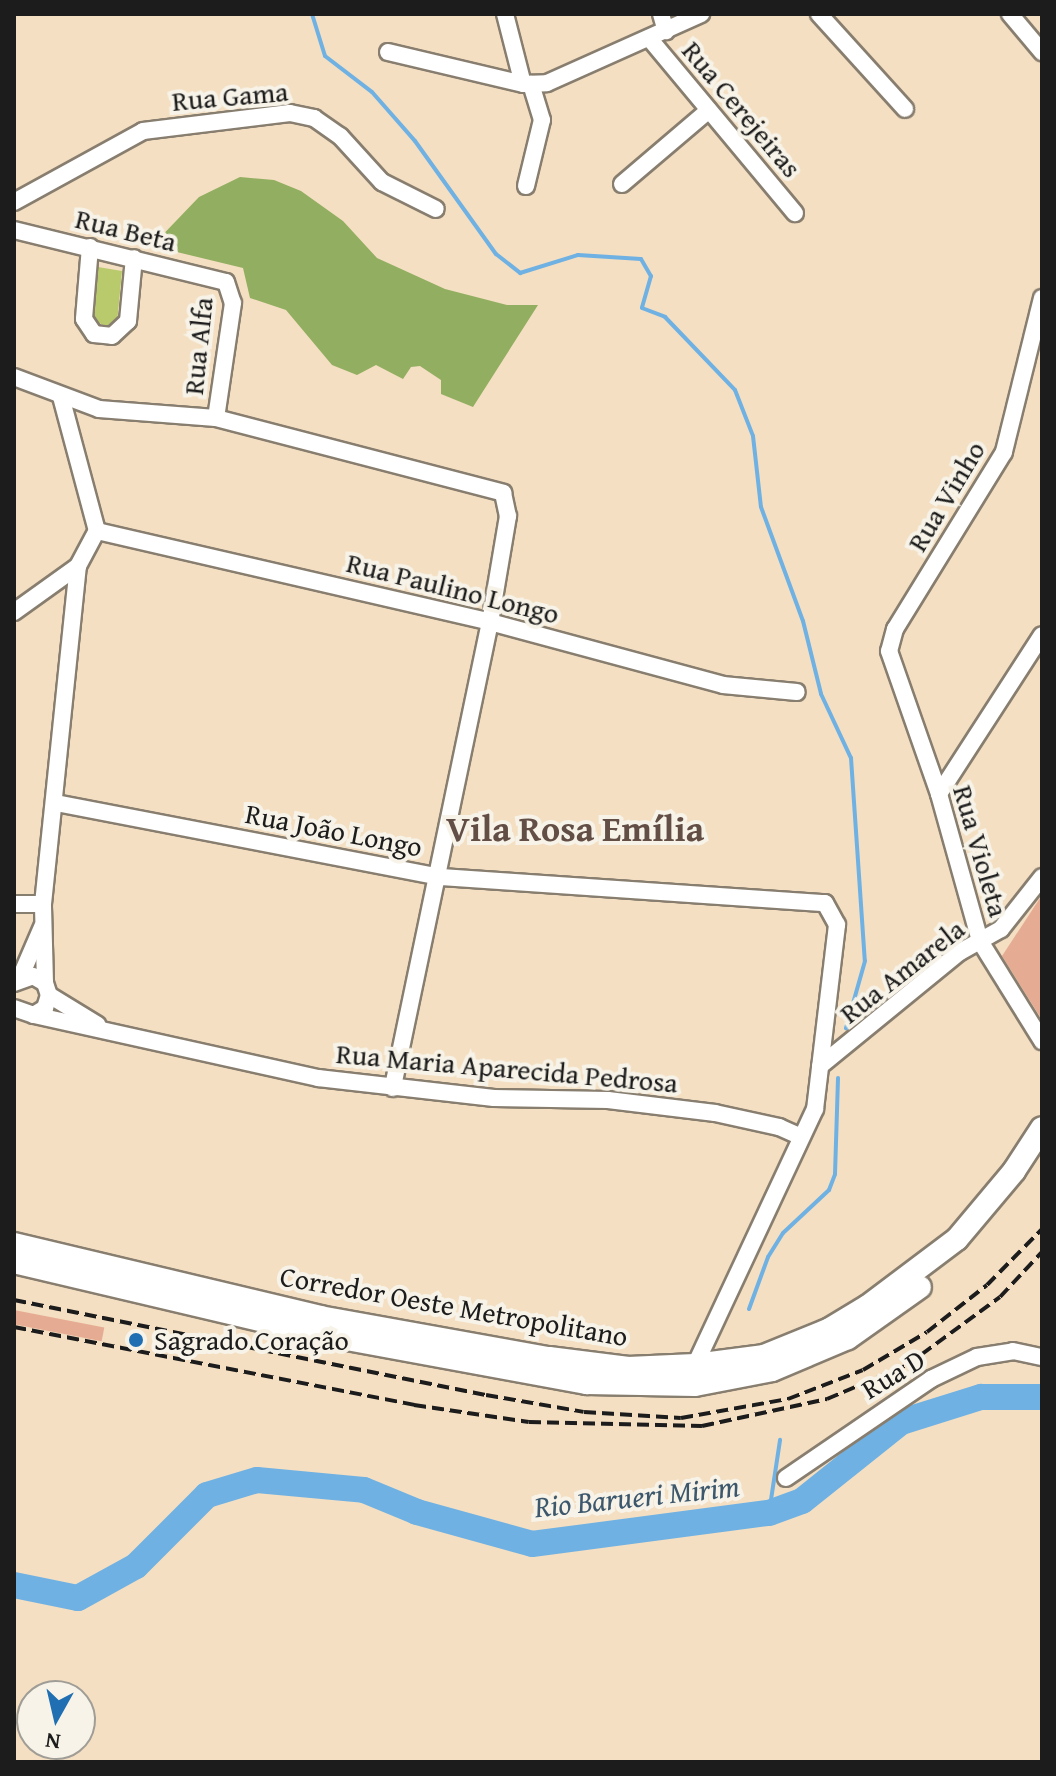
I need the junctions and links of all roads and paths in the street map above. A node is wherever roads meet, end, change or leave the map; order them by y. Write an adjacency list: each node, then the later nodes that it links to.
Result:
1 (505, 14): 10 (street)
2 (661, 14): 6 (street, Rua Cerejeiras)
3 (701, 14): 6 (street)
4 (819, 14): 11 (street)
5 (1010, 14): 9 (street)
6 (666, 31): 7 (street)
7 (649, 38): 10 (street); 12 (street, Rua Cerejeiras)
8 (388, 52): 10 (street)
9 (1042, 52)
10 (527, 84): 14 (street)
11 (905, 109)
12 (709, 110): 13 (street); 17 (street, Rua Cerejeiras)
13 (622, 184)
14 (526, 186)
15 (14, 202): 16 (street, Rua Gama)
16 (436, 209)
17 (795, 213)
18 (14, 230): 19 (street, Rua Beta)
19 (90, 247): 20 (street, Rua Beta); 20 (street)
20 (134, 258): 21 (street, Rua Beta)
21 (226, 282): 25 (street, Rua Alfa)
22 (1042, 298): 31 (street, Rua Vinho)
23 (14, 377): 24 (street)
24 (61, 397): 25 (street); 26 (street)
25 (216, 418): 29 (street)
26 (97, 531): 27 (street); 29 (street, Rua Paulino Longo)
27 (78, 566): 28 (street); 34 (street)
28 (14, 612)
29 (490, 622): 32 (street, Rua Paulino Longo); 35 (street)
30 (1042, 635): 33 (street)
31 (892, 665): 33 (street, Rua Violeta)
32 (797, 692)
33 (939, 794): 40 (street, Rua Violeta)
34 (56, 803): 35 (street, Rua João Longo); 38 (street)
35 (441, 877): 46 (street, Rua João Longo); 47 (street)
36 (1042, 877): 40 (street, Rua Amarela)
37 (14, 904): 38 (street)
38 (43, 904): 39 (street)
39 (44, 922): 41 (street); 42 (street)
40 (980, 941): 45 (street, Rua Violeta); 46 (street, Rua Amarela)
41 (17, 980): 42 (street, Rua Maria Aparecida Pedrosa)
42 (47, 989): 43 (street); 44 (street, Rua Maria Aparecida Pedrosa)
43 (22, 1016): 44 (street, Rua Maria Aparecida Pedrosa)
44 (114, 1033): 47 (street, Rua Maria Aparecida Pedrosa)
45 (1042, 1041)
46 (820, 1066): 49 (street)
47 (393, 1088): 49 (street, Rua Maria Aparecida Pedrosa)
48 (1042, 1128): 54 (main road, Corredor Oeste Metropolitano)
49 (801, 1137): 54 (street)
50 (1042, 1153): 55 (main road)
51 (14, 1244): 54 (main road, Corredor Oeste Metropolitano)
52 (14, 1262): 55 (main road)
53 (1042, 1357): 56 (street, Rua D)
54 (695, 1365): 55 (main road)
55 (587, 1383)
56 (786, 1478)

